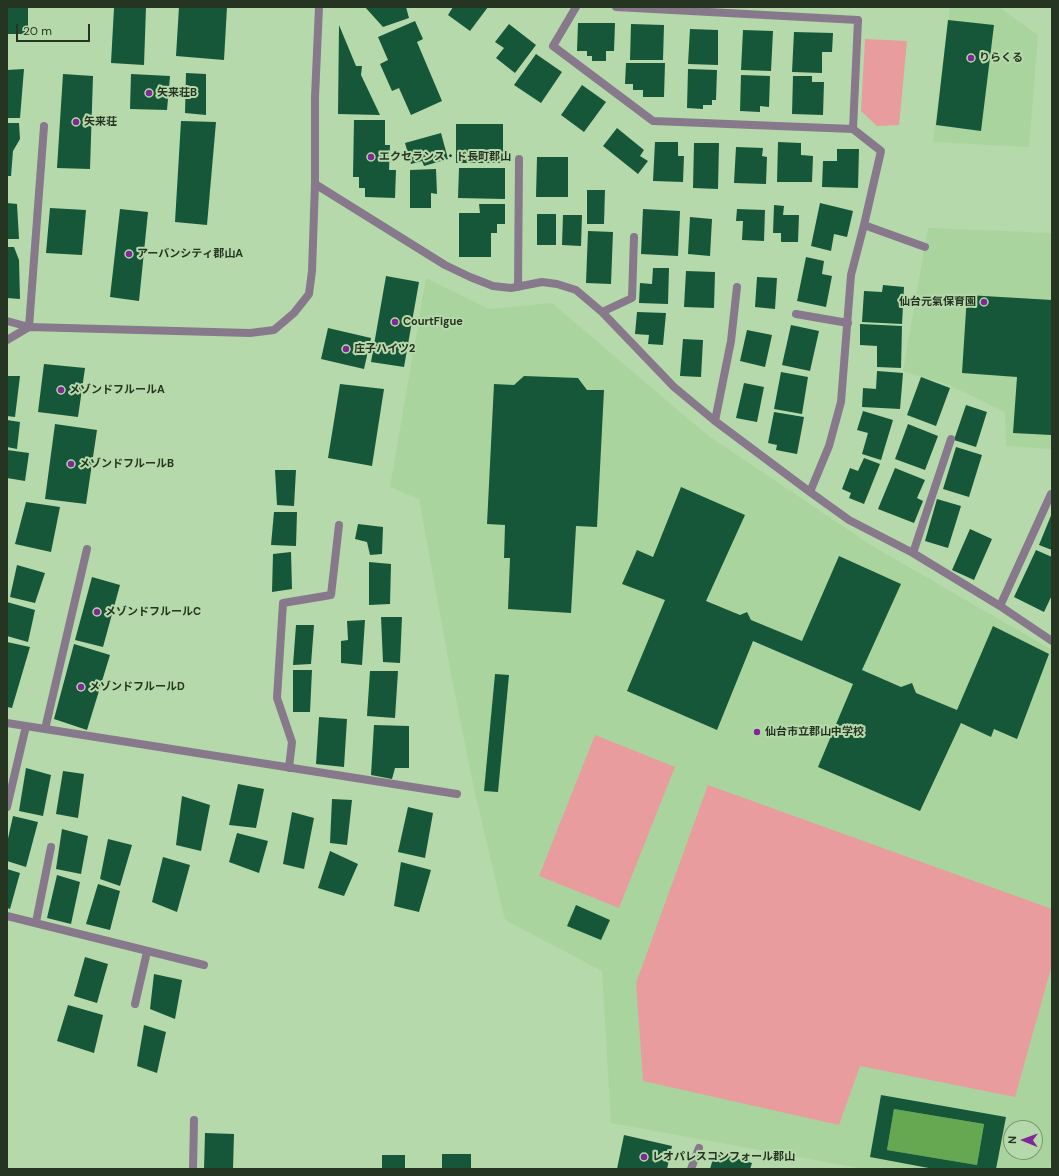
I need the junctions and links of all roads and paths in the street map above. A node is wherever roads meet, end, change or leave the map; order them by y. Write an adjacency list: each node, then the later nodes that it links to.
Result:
1 (319, 7): 7 (street)
2 (576, 7): 5 (street)
3 (616, 7): 5 (street)
4 (44, 126): 17 (street)
5 (853, 129): 8 (street)
6 (519, 159): 11 (street)
7 (315, 184): 11 (street); 17 (street)
8 (864, 225): 10 (street); 16 (street)
9 (634, 237): 13 (street)
10 (925, 247)
11 (518, 287): 13 (street)
12 (737, 287): 19 (street)
13 (602, 312): 19 (street)
14 (796, 314): 16 (street)
15 (7, 321): 17 (street)
16 (848, 323): 21 (street)
17 (29, 327): 18 (street)
18 (7, 340)
19 (715, 421): 21 (street)
20 (951, 440): 25 (street)
21 (810, 492): 25 (street)
22 (1052, 494): 26 (street)
23 (339, 525): 31 (street)
24 (87, 549): 30 (street)
25 (913, 553): 26 (street)
26 (1000, 606): 27 (street)
27 (1052, 641)
28 (7, 723): 29 (street)
29 (26, 726): 30 (street); 33 (street)
30 (45, 729): 31 (street)
31 (289, 768): 32 (street)
32 (457, 794)
33 (7, 807)
34 (51, 847): 36 (street)
35 (7, 916): 36 (street)
36 (36, 922): 37 (street)
37 (147, 952): 38 (street); 39 (street)
38 (204, 965)
39 (135, 1004)
40 (194, 1120): 42 (street)
41 (699, 1148): 43 (street)
42 (193, 1169)
43 (691, 1169)

